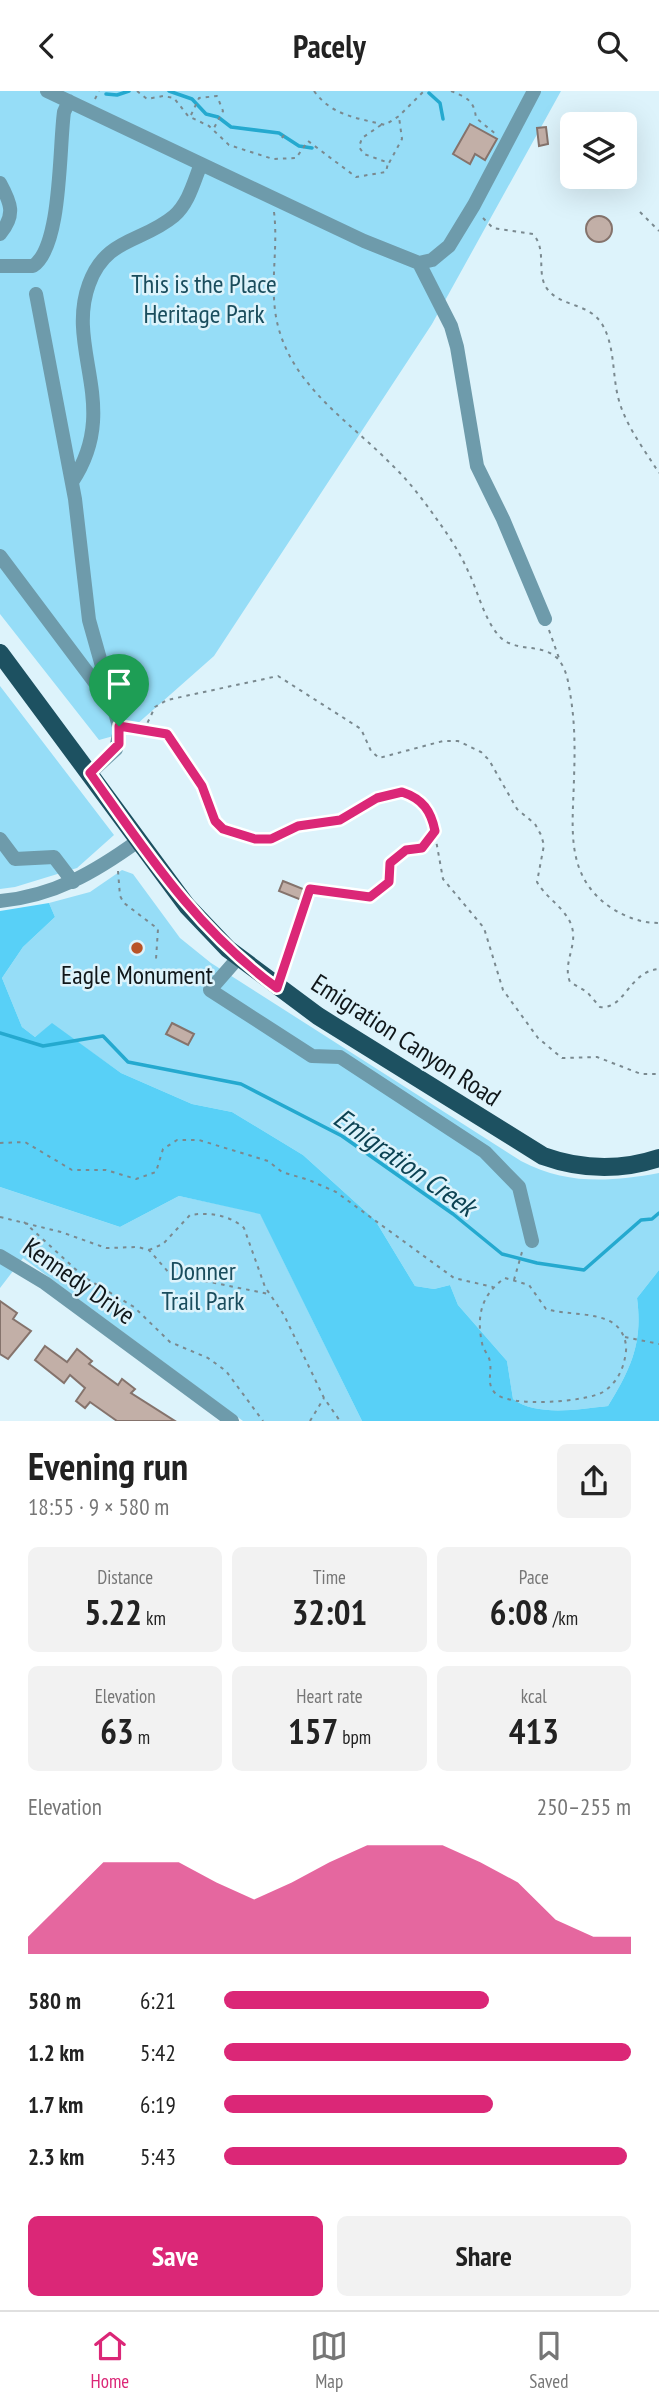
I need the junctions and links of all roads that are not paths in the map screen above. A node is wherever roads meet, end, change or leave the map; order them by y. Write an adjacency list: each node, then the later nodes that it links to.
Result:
1 (48, 91): 3 (street)
2 (534, 91): 7 (street)
3 (69, 101): 4 (street); 8 (street)
4 (201, 164): 7 (street); 10 (street)
5 (0, 183): 6 (street)
6 (0, 234)
7 (419, 263): 12 (street)
8 (0, 266)
9 (36, 294): 10 (street)
10 (72, 482): 14 (street)
11 (0, 556): 14 (street)
12 (545, 619)
13 (0, 653): 15 (main road, Emigration Canyon Road)
14 (114, 709): 15 (street)
15 (90, 773): 17 (main road, Emigration Canyon Road)
16 (0, 839): 18 (street)
17 (138, 841): 18 (street); 20 (main road, Emigration Canyon Road)
18 (73, 882): 19 (street)
19 (0, 901)
20 (238, 958): 21 (main road, Emigration Canyon Road); 22 (street)
21 (659, 1157)
22 (532, 1241)
23 (0, 1256): 24 (street, Kennedy Drive)
24 (232, 1421)

